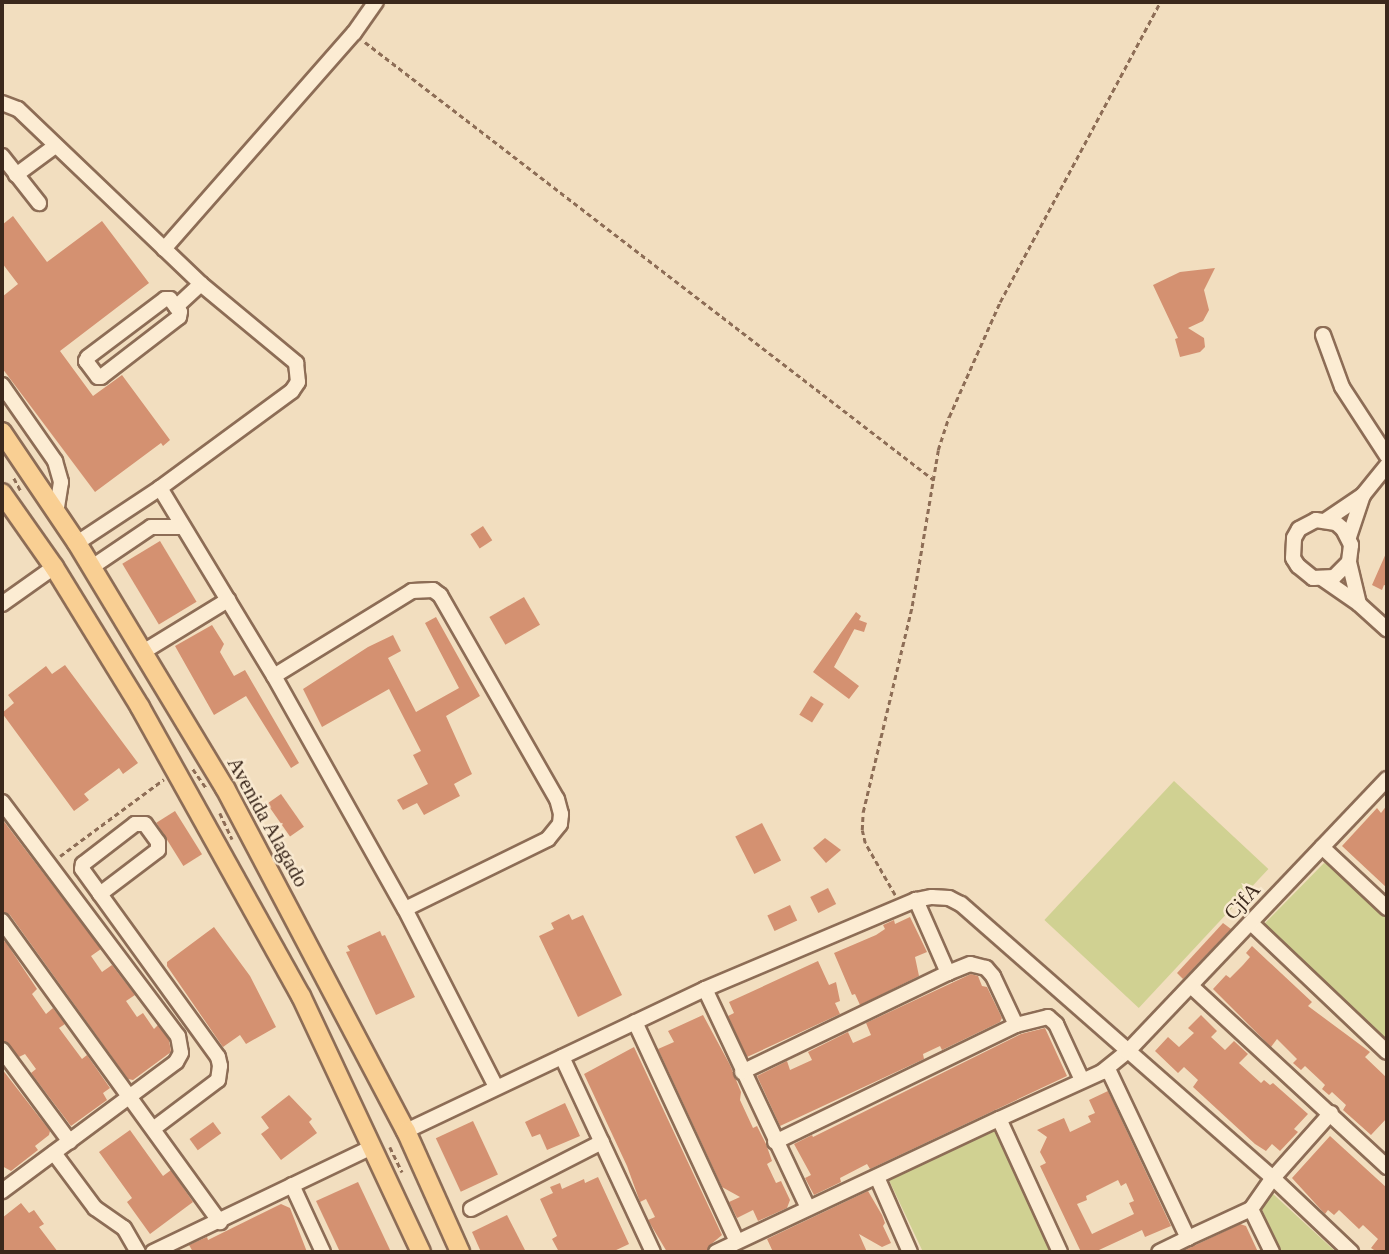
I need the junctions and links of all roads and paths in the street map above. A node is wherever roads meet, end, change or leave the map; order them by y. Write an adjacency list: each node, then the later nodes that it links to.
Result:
1 (376, 2): 3 (street)
2 (1160, 2): 16 (path)
3 (354, 33): 9 (street); 16 (path)
4 (2, 103): 5 (street)
5 (55, 146): 7 (street); 9 (street)
6 (2, 156): 7 (street)
7 (16, 175): 8 (street)
8 (39, 203)
9 (164, 249): 10 (street)
10 (201, 284): 11 (street); 17 (street)
11 (176, 307): 11 (street)
12 (1323, 335): 15 (street)
13 (2, 386): 20 (street)
14 (2, 432): 20 (main road, Avenida Alagado)
15 (1386, 465): 19 (street)
16 (934, 480): 44 (path)
17 (160, 488): 22 (street); 24 (street)
18 (2, 493): 26 (main road)
19 (1363, 495): 21 (street); 23 (street)
20 (56, 513): 24 (main road, Avenida Alagado)
21 (1326, 520): 23 (street); 28 (street)
22 (184, 527): 27 (street); 29 (street)
23 (1349, 537): 25 (street)
24 (77, 543): 27 (main road, Avenida Alagado)
25 (1349, 562): 28 (street); 31 (street)
26 (54, 567): 30 (street); 37 (main road)
27 (92, 568): 35 (main road, Avenida Alagado)
28 (1323, 579): 31 (street)
29 (228, 600): 35 (street); 36 (street)
30 (2, 604)
31 (1359, 604): 32 (street)
32 (1372, 615): 33 (street); 34 (street)
33 (1387, 617)
34 (1387, 629)
35 (143, 652): 50 (main road, Avenida Alagado)
36 (274, 676): 46 (street); 46 (street)
37 (175, 771): 41 (path); 53 (main road)
38 (1387, 781): 40 (street, CjfA)
39 (2, 802): 41 (street)
40 (1322, 848): 45 (street); 48 (street, CjfA)
41 (49, 864): 66 (street)
42 (100, 894): 42 (street); 69 (street)
43 (916, 900): 44 (street); 49 (street); 59 (street)
44 (901, 906): 52 (street)
45 (1387, 908)
46 (405, 909): 65 (street)
47 (2, 921): 66 (street)
48 (1251, 923): 51 (street, CjfA); 60 (street)
49 (948, 973): 57 (street); 63 (street)
50 (326, 981): 53 (main road); 54 (main road, Avenida Alagado)
51 (1191, 986): 59 (street, CjfA); 67 (street)
52 (705, 989): 55 (street); 63 (street)
53 (301, 996): 56 (main road)
54 (342, 1011): 56 (main road); 70 (main road, Avenida Alagado)
55 (635, 1022): 61 (street); 86 (street)
56 (314, 1024): 74 (main road)
57 (1016, 1025): 64 (street); 73 (street)
58 (2, 1050): 71 (street)
59 (1128, 1052): 62 (street, CjfA); 78 (street)
60 (1387, 1052)
61 (562, 1056): 65 (street); 72 (street)
62 (1108, 1069): 64 (street, CjfA); 85 (street)
63 (742, 1072): 73 (street)
64 (1082, 1080): 68 (street, CjfA)
65 (496, 1087): 70 (street)
66 (128, 1096): 69 (street); 71 (street)
67 (1331, 1113): 76 (street); 78 (street)
68 (999, 1119): 77 (street, CjfA); 95 (street)
69 (153, 1129): 84 (street)
70 (406, 1131): 92 (main road, Avenida Alagado)
71 (70, 1142): 75 (street)
72 (602, 1142): 82 (street); 93 (street)
73 (775, 1142): 81 (street)
74 (372, 1147): 79 (street); 91 (main road)
75 (54, 1153): 80 (street); 88 (street)
76 (1387, 1167)
77 (877, 1177): 81 (street, CjfA); 87 (street)
78 (1273, 1178): 83 (street); 98 (street)
79 (292, 1185): 84 (street); 90 (street)
80 (3, 1187)
81 (808, 1208): 86 (street, CjfA)
82 (471, 1209)
83 (1251, 1209): 85 (street); 97 (street)
84 (220, 1222): 89 (street)
85 (1188, 1238): 96 (street)
86 (737, 1242): 94 (street, CjfA)
87 (907, 1251)
88 (138, 1252)
89 (153, 1252)
90 (323, 1252)
91 (421, 1252)
92 (460, 1252)
93 (653, 1252)
94 (716, 1252)
95 (1060, 1252)
96 (1159, 1252)
97 (1272, 1252)
98 (1351, 1252)

